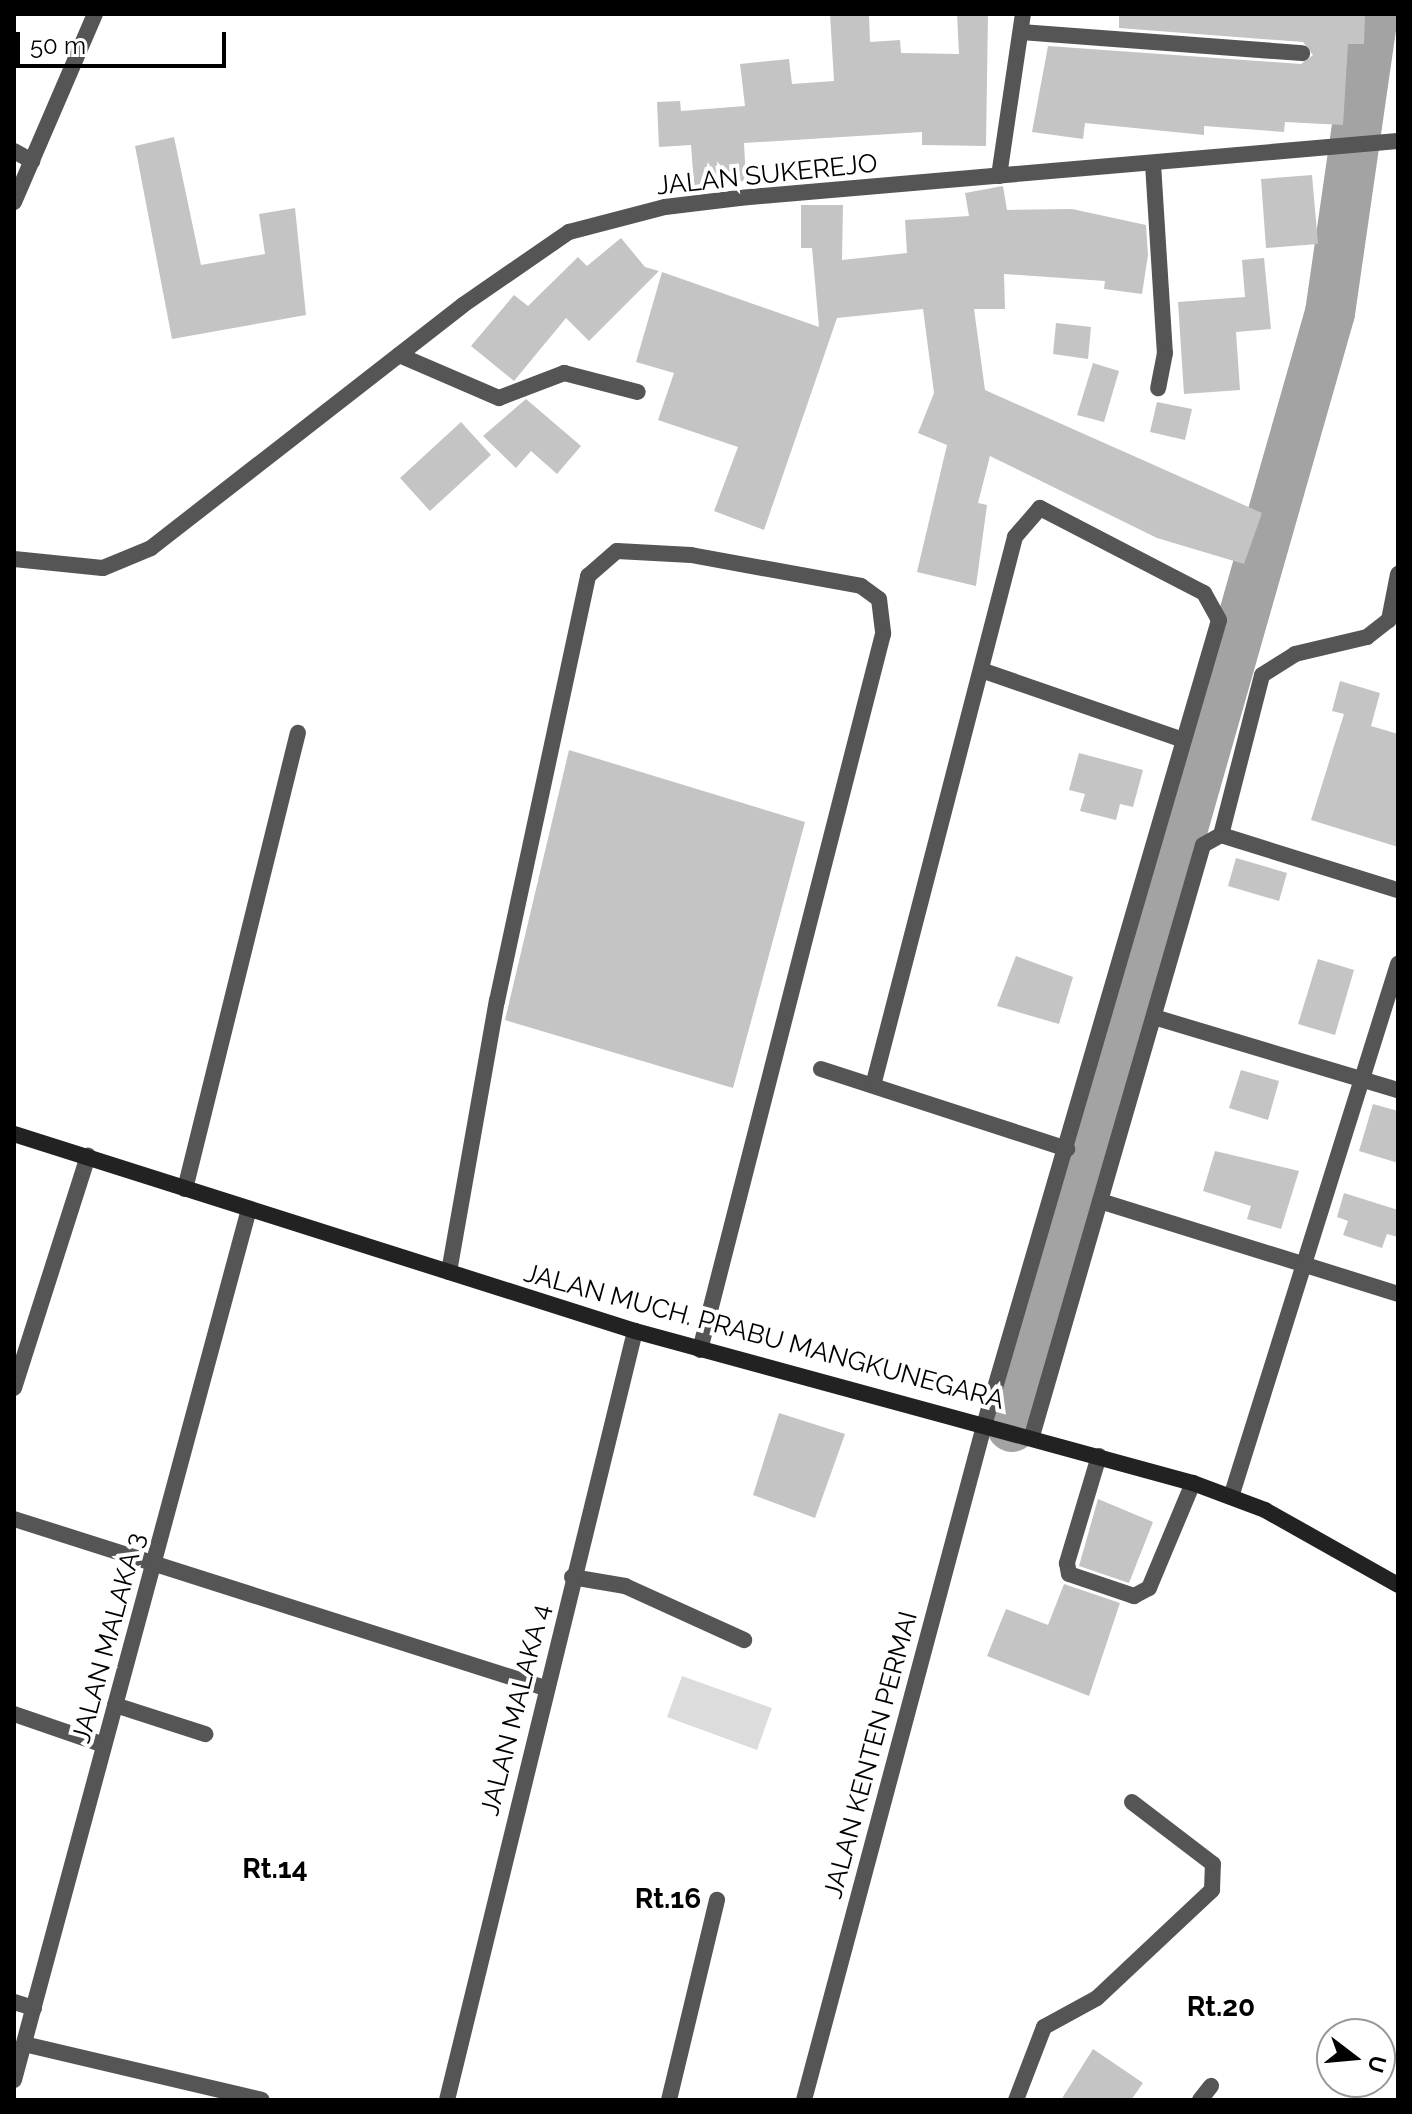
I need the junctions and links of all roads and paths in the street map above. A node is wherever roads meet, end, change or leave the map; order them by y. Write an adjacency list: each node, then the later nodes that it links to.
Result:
1 (95, 14): 7 (street)
2 (1023, 14): 3 (street)
3 (1021, 32): 4 (street); 9 (street)
4 (1302, 53)
5 (1398, 141): 8 (street, JALAN SUKEREJO)
6 (14, 151): 7 (street)
7 (32, 161): 10 (street)
8 (1153, 164): 9 (street, JALAN SUKEREJO); 12 (street)
9 (999, 176): 11 (street, JALAN SUKEREJO)
10 (14, 202)
11 (399, 355): 13 (street); 14 (street, JALAN SUKEREJO)
12 (1158, 388)
13 (638, 392)
14 (14, 559)
15 (1398, 574): 16 (street)
16 (1393, 621): 20 (street)
17 (981, 670): 19 (street); 19 (street, JALAN KENTEN PERMAI); 26 (street)
18 (298, 733): 31 (street)
19 (1183, 740): 29 (street, JALAN KENTEN PERMAI)
20 (1221, 835): 21 (street); 23 (street)
21 (1398, 890)
22 (1398, 964): 25 (street)
23 (1154, 1017): 25 (street); 32 (street)
24 (821, 1069): 26 (street)
25 (1359, 1079): 27 (street); 34 (street)
26 (874, 1082): 29 (street)
27 (1398, 1090)
28 (14, 1134): 30 (main road, JALAN MUCH. PRABU MANGKUNEGARA)
29 (1067, 1149): 40 (street, JALAN KENTEN PERMAI)
30 (88, 1156): 31 (main road, JALAN MUCH. PRABU MANGKUNEGARA); 39 (street)
31 (185, 1189): 33 (main road, JALAN MUCH. PRABU MANGKUNEGARA)
32 (1100, 1201): 34 (street); 41 (street)
33 (249, 1209): 35 (main road, JALAN MUCH. PRABU MANGKUNEGARA); 46 (street, JALAN MALAKA 3)
34 (1300, 1266): 36 (street); 44 (street)
35 (449, 1272): 37 (main road, JALAN MUCH. PRABU MANGKUNEGARA); 38 (street)
36 (1398, 1294)
37 (635, 1331): 38 (main road, JALAN MUCH. PRABU MANGKUNEGARA); 47 (street, JALAN MALAKA 4)
38 (700, 1350): 40 (main road, JALAN MUCH. PRABU MANGKUNEGARA)
39 (14, 1388)
40 (985, 1422): 41 (main road, JALAN MUCH. PRABU MANGKUNEGARA); 65 (street, JALAN KENTEN PERMAI)
41 (1032, 1436): 42 (main road, JALAN MUCH. PRABU MANGKUNEGARA)
42 (1099, 1456): 43 (main road, JALAN MUCH. PRABU MANGKUNEGARA); 43 (street)
43 (1193, 1483): 44 (main road, JALAN MUCH. PRABU MANGKUNEGARA)
44 (1231, 1497): 48 (main road, JALAN MUCH. PRABU MANGKUNEGARA)
45 (14, 1519): 46 (street)
46 (153, 1567): 50 (street); 51 (street, JALAN MALAKA 3)
47 (572, 1577): 49 (street); 50 (street, JALAN MALAKA 4)
48 (1398, 1585)
49 (744, 1640)
50 (545, 1688): 63 (street, JALAN MALAKA 4)
51 (115, 1705): 53 (street); 54 (street, JALAN MALAKA 3)
52 (14, 1714): 54 (street)
53 (205, 1734)
54 (104, 1745): 58 (street, JALAN MALAKA 3)
55 (1132, 1802): 66 (street)
56 (717, 1900): 64 (street)
57 (14, 2002): 58 (street)
58 (34, 2008): 59 (street, JALAN MALAKA 3)
59 (24, 2044): 60 (street, JALAN MALAKA 3); 62 (street)
60 (14, 2080)
61 (1211, 2086): 67 (street)
62 (262, 2100)
63 (447, 2100)
64 (669, 2100)
65 (804, 2100)
66 (1016, 2100)
67 (1200, 2100)

